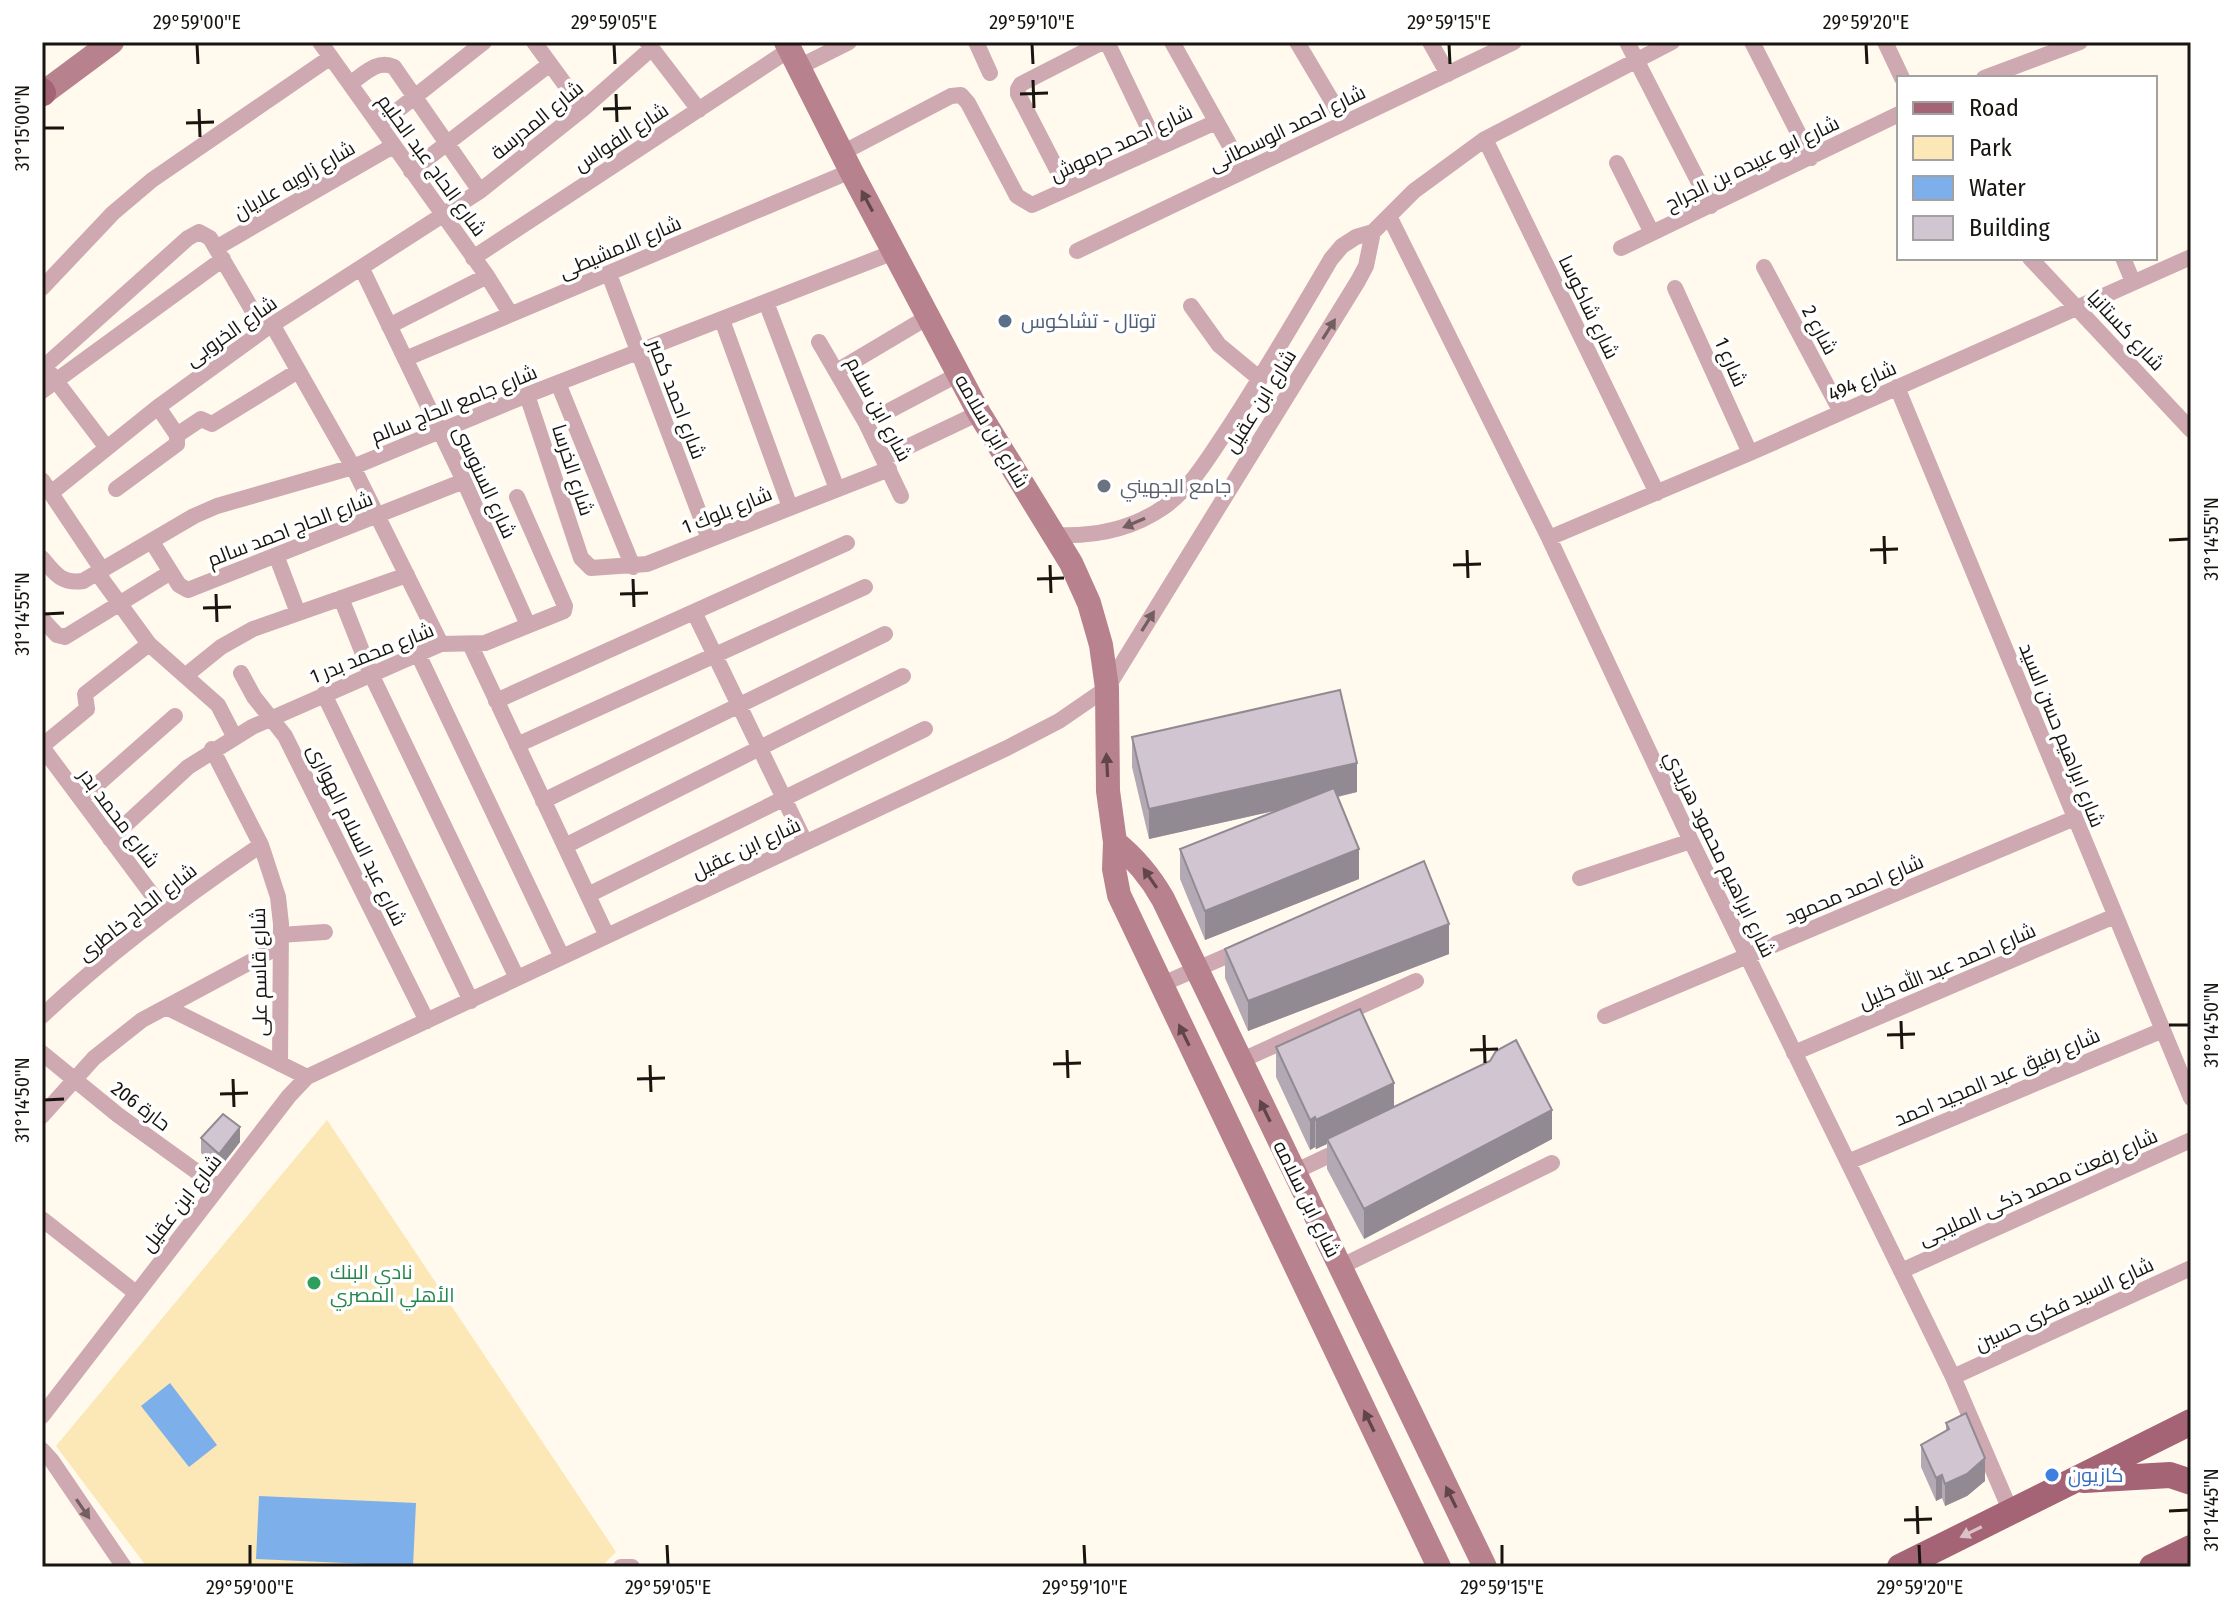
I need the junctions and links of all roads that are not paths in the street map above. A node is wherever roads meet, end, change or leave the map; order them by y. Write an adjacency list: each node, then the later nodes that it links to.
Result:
1 (112, 42): 27 (street)
2 (320, 42): 19 (street, شارع الحاج عبد الحليم)
3 (484, 42): 28 (street)
4 (534, 42): 21 (street)
5 (849, 42): 18 (street, شارع الفواس)
6 (976, 42): 22 (street)
7 (1105, 42): 38 (street); 44 (street)
8 (1172, 42): 32 (street)
9 (1297, 42): 33 (street)
10 (1430, 42): 23 (street)
11 (1514, 42): 23 (street, شارع احمد الوسطانى)
12 (1627, 42): 20 (street)
13 (1672, 42): 20 (street, شارع ابن عقيل)
14 (1752, 42): 39 (street)
15 (1885, 42): 24 (street)
16 (2080, 42): 25 (street)
17 (650, 45): 29 (street, شارع المدرسة); 30 (street)
18 (791, 53): 30 (street, شارع الفواس); 40 (street, شارع ابن سلامه)
19 (331, 57): 26 (street, شارع الحاج عبد الحليم); 65 (street)
20 (1637, 59): 35 (street, شارع ابن عقيل); 47 (street)
21 (550, 64): 29 (street); 36 (street)
22 (990, 73)
23 (1448, 74): 33 (street, شارع احمد الوسطانى)
24 (1901, 76)
25 (1989, 76)
26 (350, 84): 28 (street); 34 (street, شارع الحاج عبد الحليم)
27 (42, 92)
28 (415, 97): 34 (street); 36 (street)
29 (583, 109): 45 (street, شارع المدرسة)
30 (699, 110): 57 (street, شارع الفواس)
31 (1897, 115): 39 (street, شارع ابو عبيده بن الجراح)
32 (1216, 122): 38 (street, شارع احمد حرموش); 43 (street)
33 (1345, 123): 43 (street, شارع احمد الوسطانى)
34 (379, 125): 37 (street, شارع الحاج عبد الحليم)
35 (1485, 139): 49 (street, شارع ابن عقيل); 103 (street, شارع شاكوسا)
36 (447, 144): 42 (street); 45 (street)
37 (393, 146): 42 (street, شارع الحاج عبد الحليم); 55 (street, شارع زاويه علايان)
38 (1158, 148): 44 (street, شارع احمد حرموش)
39 (1811, 158): 47 (street, شارع ابو عبيده بن الجراح)
40 (846, 162): 46 (street, شارع الامشيطى); 54 (street, شارع ابن سلامه, one-way to 40); 62 (street, شارع الامشيطى)
41 (1617, 163): 51 (street)
42 (411, 171): 48 (street, شارع الحاج عبد الحليم)
43 (1244, 171): 53 (street, شارع احمد الوسطانى)
44 (1067, 189): 46 (street, شارع احمد حرموش)
45 (480, 191): 48 (street, شارع المدرسة)
46 (1043, 201)
47 (1711, 206): 51 (street, شارع ابو عبيده بن الجراح)
48 (444, 216): 57 (street, شارع الحاج عبد الحليم); 61 (street, شارع الخروبى)
49 (1389, 216): 50 (street, شارع ابن عقيل); 109 (street, شارع ابراهيم محمود هريدي)
50 (1373, 232): 82 (street, شارع ابن عقيل); 137 (street, شارع ابن عقيل, one-way to 50)
51 (1652, 233): 52 (street, شارع ابو عبيده بن الجراح)
52 (1621, 248)
53 (1077, 251)
54 (894, 252): 67 (street, شارع جامع الحاج سالم); 71 (street, شارع ابن سلامه)
55 (220, 254): 74 (street); 78 (street); 83 (street, شارع زاويه علايان)
56 (2191, 257): 64 (street, شارع 494)
57 (473, 258): 63 (street, شارع الحاج عبد الحليم)
58 (2032, 260): 69 (street, شارع كستانيا)
59 (2124, 260): 64 (street)
60 (1764, 267): 89 (street, شارع 2)
61 (362, 269): 73 (street, شارع السنوسى); 74 (street, شارع الخروبى)
62 (609, 274): 70 (street, شارع الامشيطى); 76 (street, شارع احمد كمبر)
63 (487, 276): 70 (street, شارع الحاج عبد الحليم); 73 (street)
64 (2133, 282): 69 (street, شارع 494)
65 (42, 288)
66 (1675, 288): 96 (street, شارع 1)
67 (766, 302): 72 (street, شارع جامع الحاج سالم); 102 (street)
68 (1191, 306): 82 (street)
69 (2077, 306): 85 (street, شارع 494); 92 (street, شارع كستانيا)
70 (510, 313): 77 (street, شارع الامشيطى)
71 (928, 317): 80 (street); 81 (street, شارع ابن سلامه)
72 (722, 320): 76 (street, شارع جامع الحاج سالم); 106 (street)
73 (389, 326): 77 (street, شارع السنوسى)
74 (268, 327): 79 (street); 88 (street, شارع الخروبى)
75 (819, 342): 80 (street, شارع ابن سلام)
76 (638, 352): 84 (street, شارع جامع الحاج سالم); 110 (street, شارع احمد كمبر)
77 (405, 359): 93 (street, شارع السنوسى)
78 (44, 364): 83 (street)
79 (298, 371): 94 (street); 98 (street)
80 (837, 371): 91 (street, شارع ابن سلام)
81 (959, 374): 90 (street, شارع ابن سلامه); 91 (street)
82 (1260, 379): 108 (street, شارع ابن عقيل, one-way to 108)
83 (57, 381): 86 (street, شارع زاويه علايان); 95 (street)
84 (558, 383): 87 (street, شارع جامع الحاج سالم); 116 (street)
85 (1897, 387): 89 (street, شارع 494); 152 (street, شارع ابراهيم حسن السيد)
86 (42, 391)
87 (527, 395): 93 (street, شارع جامع الحاج سالم); 115 (street, شارع الخرسا)
88 (158, 407): 94 (street); 95 (street, شارع الخروبى)
89 (1841, 412): 96 (street, شارع 494)
90 (979, 413): 97 (street, شارع بلوك 1); 108 (street, شارع ابن سلامه)
91 (866, 423): 97 (street, شارع ابن سلام)
92 (2189, 426)
93 (439, 431): 98 (street, شارع جامع الحاج سالم); 99 (street, شارع السنوسى)
94 (177, 435): 101 (street)
95 (107, 448): 100 (street, شارع الخروبى)
96 (1750, 453): 103 (street, شارع 494)
97 (886, 464): 102 (street, شارع بلوك 1); 104 (street, شارع ابن سلام)
98 (353, 467): 107 (street); 111 (street, شارع جامع الحاج سالم)
99 (464, 481): 107 (street, شارع الحاج احمد سالم); 126 (street, شارع السنوسى)
100 (46, 486): 117 (street)
101 (116, 489)
102 (837, 489): 106 (street, شارع بلوك 1)
103 (1657, 493): 109 (street, شارع 494)
104 (901, 496)
105 (517, 497): 126 (street, شارع محمد بدر 1)
106 (790, 507): 110 (street, شارع بلوك 1)
107 (378, 516): 113 (street, شارع الحاج احمد سالم); 119 (street)
108 (1054, 535): 137 (street, شارع ابن سلامه)
109 (1549, 538): 154 (street, شارع ابراهيم محمود هريدي)
110 (709, 539): 116 (street, شارع بلوك 1)
111 (152, 542): 117 (street, شارع جامع الحاج سالم); 118 (street)
112 (847, 543): 123 (street)
113 (276, 555): 118 (street, شارع الحاج احمد سالم); 124 (street)
114 (42, 558): 117 (street, شارع جامع الحاج سالم)
115 (581, 558): 116 (street, شارع بلوك 1)
116 (633, 567)
117 (101, 572): 122 (street)
118 (171, 572): 122 (street)
119 (407, 575): 121 (street); 129 (street)
120 (865, 587): 132 (street)
121 (341, 598): 124 (street); 134 (street)
122 (120, 603): 125 (street); 128 (street)
123 (694, 612): 132 (street); 139 (street)
124 (298, 613): 135 (street)
125 (42, 619)
126 (528, 625): 130 (street, شارع محمد بدر 1)
127 (885, 634): 140 (street)
128 (149, 644): 135 (street); 146 (street)
129 (441, 644): 130 (street, شارع محمد بدر 1); 131 (street, شارع محمد بدر 1)
130 (470, 644): 139 (street)
131 (418, 654): 134 (street, شارع محمد بدر 1); 168 (street)
132 (715, 655): 140 (street); 145 (street)
133 (241, 673): 142 (street, شارع عبد السلام الهوارى)
134 (371, 674): 138 (street, شارع محمد بدر 1); 170 (street)
135 (185, 676): 144 (street)
136 (903, 676): 147 (street)
137 (1107, 688): 155 (street, شارع ابن عقيل); 156 (street, شارع ابن سلامه, one-way to 137)
138 (324, 694): 142 (street, شارع محمد بدر 1); 173 (street)
139 (496, 701): 145 (street)
140 (739, 705): 147 (street); 151 (street)
141 (175, 716): 150 (street)
142 (270, 717): 144 (street, شارع محمد بدر 1); 177 (street, شارع عبد السلام الهوارى)
143 (925, 729): 149 (street)
144 (234, 736): 148 (street, شارع محمد بدر 1)
145 (517, 745): 151 (street)
146 (42, 746): 150 (street, شارع محمد بدر)
147 (760, 748): 149 (street); 158 (street)
148 (212, 749): 153 (street, شارع محمد بدر 1); 157 (street, شارع قاسم على)
149 (784, 798): 155 (street); 160 (street)
150 (81, 799): 153 (street, شارع محمد بدر)
151 (543, 801): 158 (street)
152 (2075, 818): 162 (street, شارع ابراهيم حسن السيد); 167 (street, شارع احمد محمود)
153 (110, 839): 161 (street, شارع محمد بدر)
154 (1691, 841): 159 (street); 167 (street, شارع ابراهيم محمود هريدي)
155 (805, 842): 164 (street, شارع ابن عقيل)
156 (1115, 842): 169 (street, شارع ابن سلامه, one-way to 156); 172 (street, شارع ابن سلامه)
157 (261, 845): 161 (street, شارع الحاج خاطرى); 165 (street, شارع قاسم على)
158 (565, 846): 160 (street)
159 (1580, 878)
160 (588, 895): 164 (street)
161 (165, 912): 175 (street, شارع الحاج خاطرى)
162 (2115, 916): 178 (street, شارع ابراهيم حسن السيد); 180 (street, شارع احمد عبد الله خليل)
163 (325, 932): 165 (street)
164 (607, 936): 168 (street, شارع ابن عقيل)
165 (280, 940): 174 (street); 182 (street, شارع قاسم على)
166 (1265, 940): 169 (street)
167 (1747, 956): 176 (street, شارع احمد محمود); 180 (street, شارع ابراهيم محمود هريدي)
168 (562, 957): 170 (street, شارع ابن عقيل)
169 (1196, 969): 172 (street); 181 (street, شارع ابن سلامه)
170 (517, 978): 173 (street, شارع ابن عقيل)
171 (1416, 981): 181 (street)
172 (1160, 985): 209 (street, شارع ابن سلامه, one-way to 172)
173 (471, 1001): 177 (street, شارع ابن عقيل)
174 (166, 1007): 182 (street); 184 (street)
175 (42, 1016)
176 (1605, 1016)
177 (427, 1021): 183 (street, شارع ابن عقيل)
178 (2163, 1030): 185 (street, شارع ابراهيم حسن السيد); 189 (street, شارع رفيق عبد المجيد احمد)
179 (42, 1053): 184 (street, حارة 206)
180 (1794, 1053): 189 (street, شارع ابراهيم محمود هريدي)
181 (1240, 1061): 191 (street, شارع ابن سلامه, one-way to 181)
182 (280, 1064): 183 (street)
183 (307, 1077): 192 (street, شارع ابن عقيل)
184 (73, 1079): 186 (street); 192 (street, حارة 206)
185 (2191, 1098)
186 (42, 1116)
187 (1362, 1139): 191 (street)
188 (2191, 1140): 196 (street, شارع رفعت محمد ذكى المليجى)
189 (1848, 1162): 196 (street, شارع ابراهيم محمود هريدي)
190 (1552, 1163): 194 (street)
191 (1294, 1172): 194 (street, شارع ابن سلامه)
192 (218, 1187): 197 (street, شارع ابن عقيل)
193 (42, 1219): 197 (street)
194 (1340, 1267): 210 (street, شارع ابن سلامه, one-way to 194)
195 (2191, 1268): 198 (street, شارع السيد فكرى حسين)
196 (1901, 1271): 198 (street, شارع ابراهيم محمود هريدي)
197 (136, 1293): 199 (street, شارع ابن عقيل)
198 (1953, 1377): 204 (street, شارع ابراهيم محمود هريدي)
199 (42, 1416)
200 (2191, 1422): 202 (main road)
201 (42, 1450): 206 (street, one-way to 206)
202 (2073, 1481): 203 (main road); 204 (main road)
203 (2191, 1482)
204 (2011, 1512): 211 (main road, one-way to 211)
205 (2191, 1548): 212 (main road)
206 (124, 1567)
207 (621, 1567): 208 (street)
208 (632, 1567)
209 (1439, 1567)
210 (1485, 1567)
211 (1900, 1567)
212 (2152, 1567)

